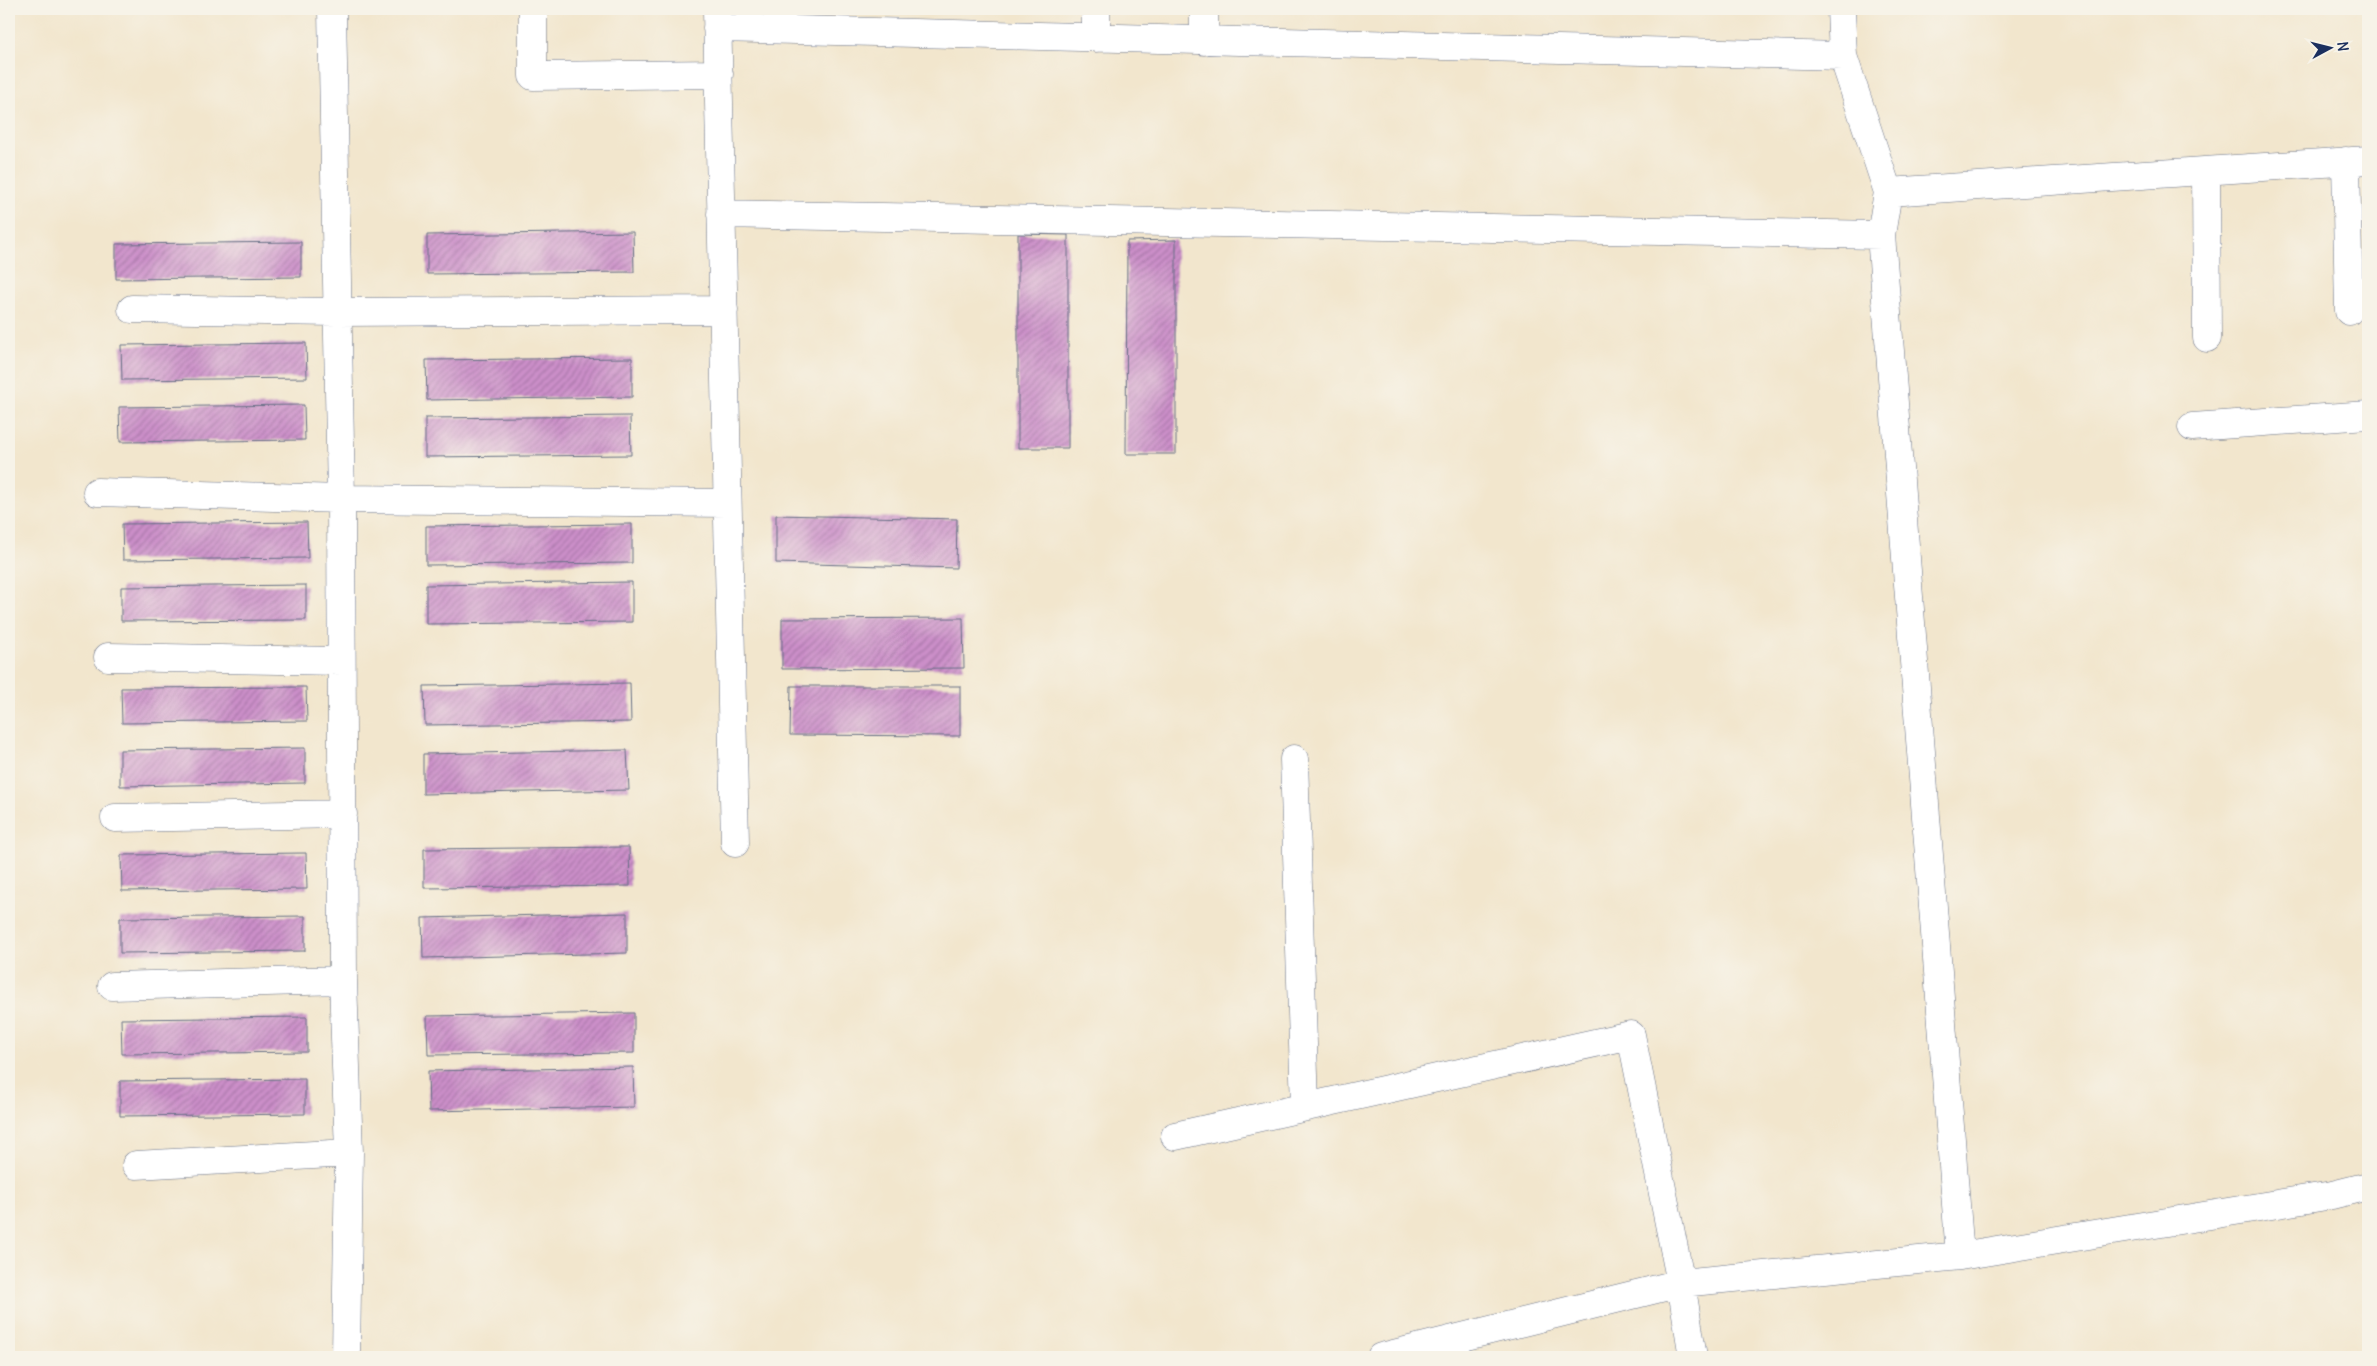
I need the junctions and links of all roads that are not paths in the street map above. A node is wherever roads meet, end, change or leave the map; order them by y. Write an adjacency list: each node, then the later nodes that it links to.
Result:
1 (332, 9): 19 (street)
2 (532, 9): 10 (street)
3 (1096, 9): 7 (street)
4 (1204, 9): 8 (street)
5 (1841, 9): 9 (street)
6 (717, 18): 7 (street); 10 (street)
7 (1096, 38): 8 (street)
8 (1204, 41): 9 (street)
9 (1843, 56): 13 (street)
10 (719, 74): 14 (street)
11 (2357, 161): 12 (street); 18 (street)
12 (2206, 171): 13 (street); 20 (street)
13 (1888, 192): 15 (street)
14 (721, 214): 15 (street); 17 (street)
15 (1881, 235): 39 (street)
16 (132, 309): 19 (street)
17 (724, 310): 19 (street); 25 (street)
18 (2349, 311)
19 (336, 312): 24 (street)
20 (2207, 338)
21 (2368, 415): 22 (street)
22 (2192, 427)
23 (97, 492): 24 (street)
24 (342, 499): 25 (street); 27 (street)
25 (727, 503): 31 (street)
26 (108, 657): 27 (street)
27 (341, 661): 29 (street)
28 (1294, 759): 34 (street)
29 (343, 814): 30 (street); 32 (street)
30 (115, 818)
31 (735, 843)
32 (343, 980): 33 (street); 36 (street)
33 (112, 986)
34 (1305, 1107): 35 (street); 40 (street)
35 (1175, 1136)
36 (349, 1153): 37 (street); 41 (street)
37 (136, 1165)
38 (2368, 1186): 39 (street)
39 (1960, 1256): 40 (street)
40 (1681, 1283): 42 (street); 43 (street)
41 (346, 1357)
42 (1381, 1357)
43 (1693, 1357)

